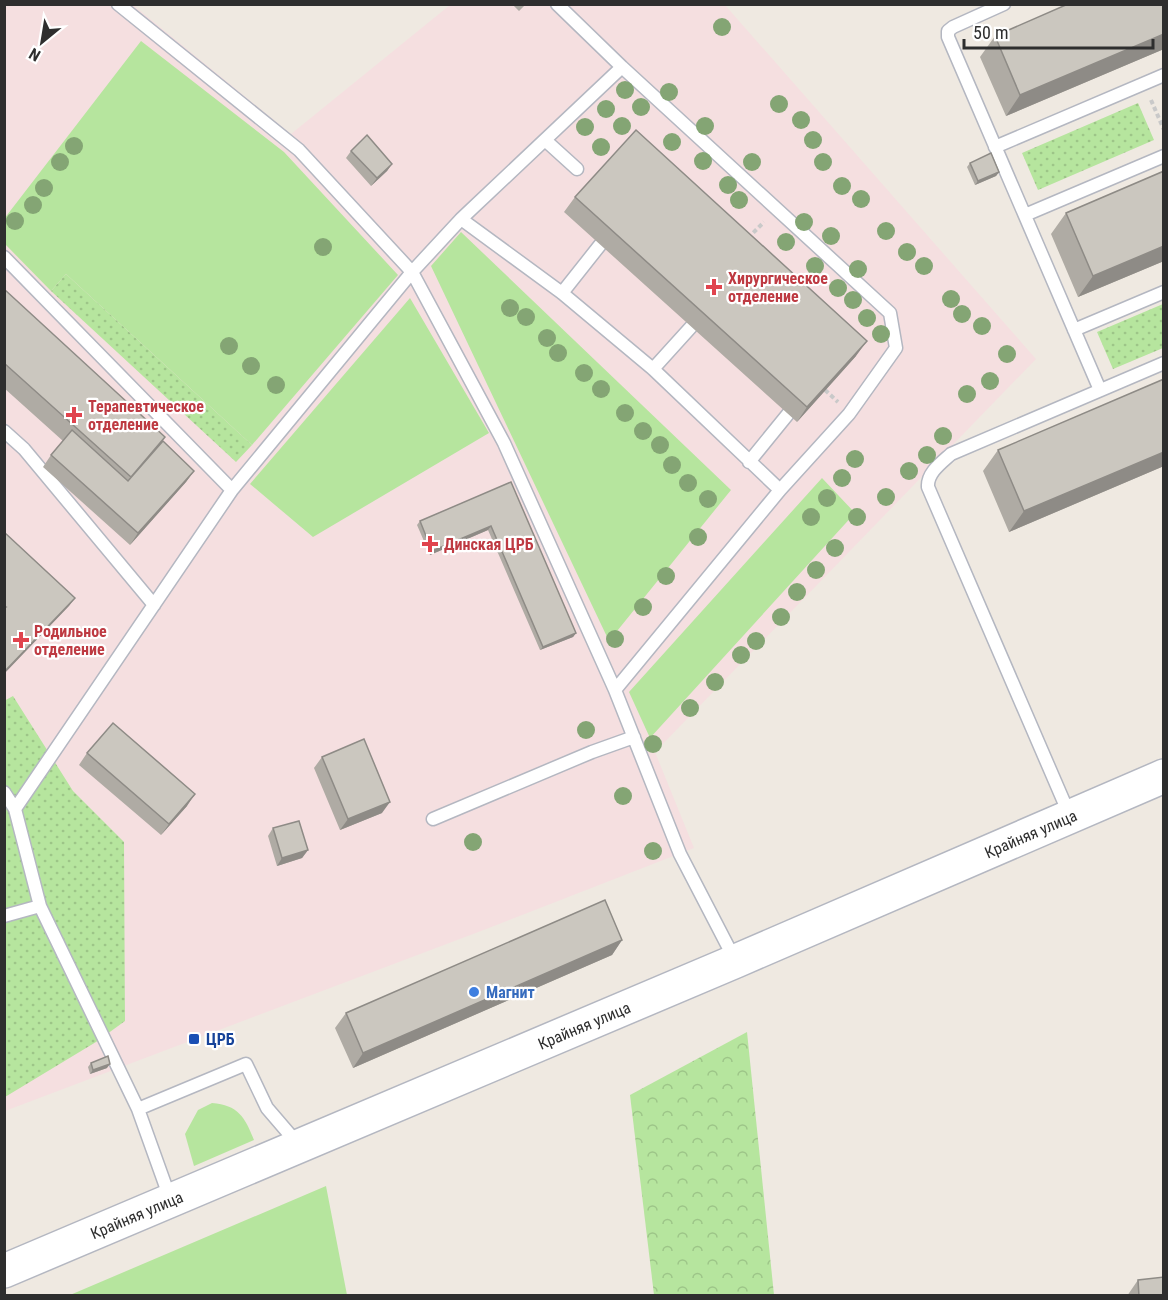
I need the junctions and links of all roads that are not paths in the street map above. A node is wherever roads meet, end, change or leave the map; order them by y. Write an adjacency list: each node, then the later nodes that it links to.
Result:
1 (118, 4): 14 (lane)
2 (557, 4): 4 (lane)
3 (1004, 4): 7 (lane)
4 (622, 67): 6 (lane); 26 (lane)
5 (1164, 75): 7 (lane)
6 (545, 140): 9 (lane); 11 (lane)
7 (995, 147): 10 (lane)
8 (1164, 156): 10 (lane)
9 (577, 169)
10 (1025, 215): 18 (lane)
11 (461, 219): 14 (lane); 16 (lane)
12 (600, 245): 16 (lane)
13 (4, 257): 25 (lane)
14 (412, 272): 25 (lane); 28 (lane)
15 (1164, 292): 18 (lane)
16 (562, 293): 20 (lane)
17 (691, 327): 20 (lane)
18 (1074, 330): 21 (lane)
19 (1164, 363): 21 (lane)
20 (652, 369): 24 (lane)
21 (1100, 390): 33 (lane)
22 (788, 414): 24 (lane)
23 (4, 431): 27 (lane)
24 (749, 462): 26 (lane)
25 (232, 490): 27 (lane)
26 (780, 490): 28 (lane)
27 (154, 605): 32 (lane)
28 (615, 690): 29 (lane)
29 (634, 737): 34 (lane); 37 (lane)
30 (1164, 776): 33 (main road, Крайняя улица)
31 (4, 792): 32 (lane)
32 (15, 809): 35 (lane)
33 (1070, 816): 37 (main road, Крайняя улица)
34 (433, 819)
35 (40, 906): 36 (lane); 38 (lane)
36 (4, 916)
37 (736, 961): 39 (main road, Крайняя улица)
38 (138, 1109): 39 (lane); 40 (lane)
39 (300, 1146): 40 (main road, Крайняя улица)
40 (171, 1202): 41 (main road, Крайняя улица)
41 (4, 1271)

